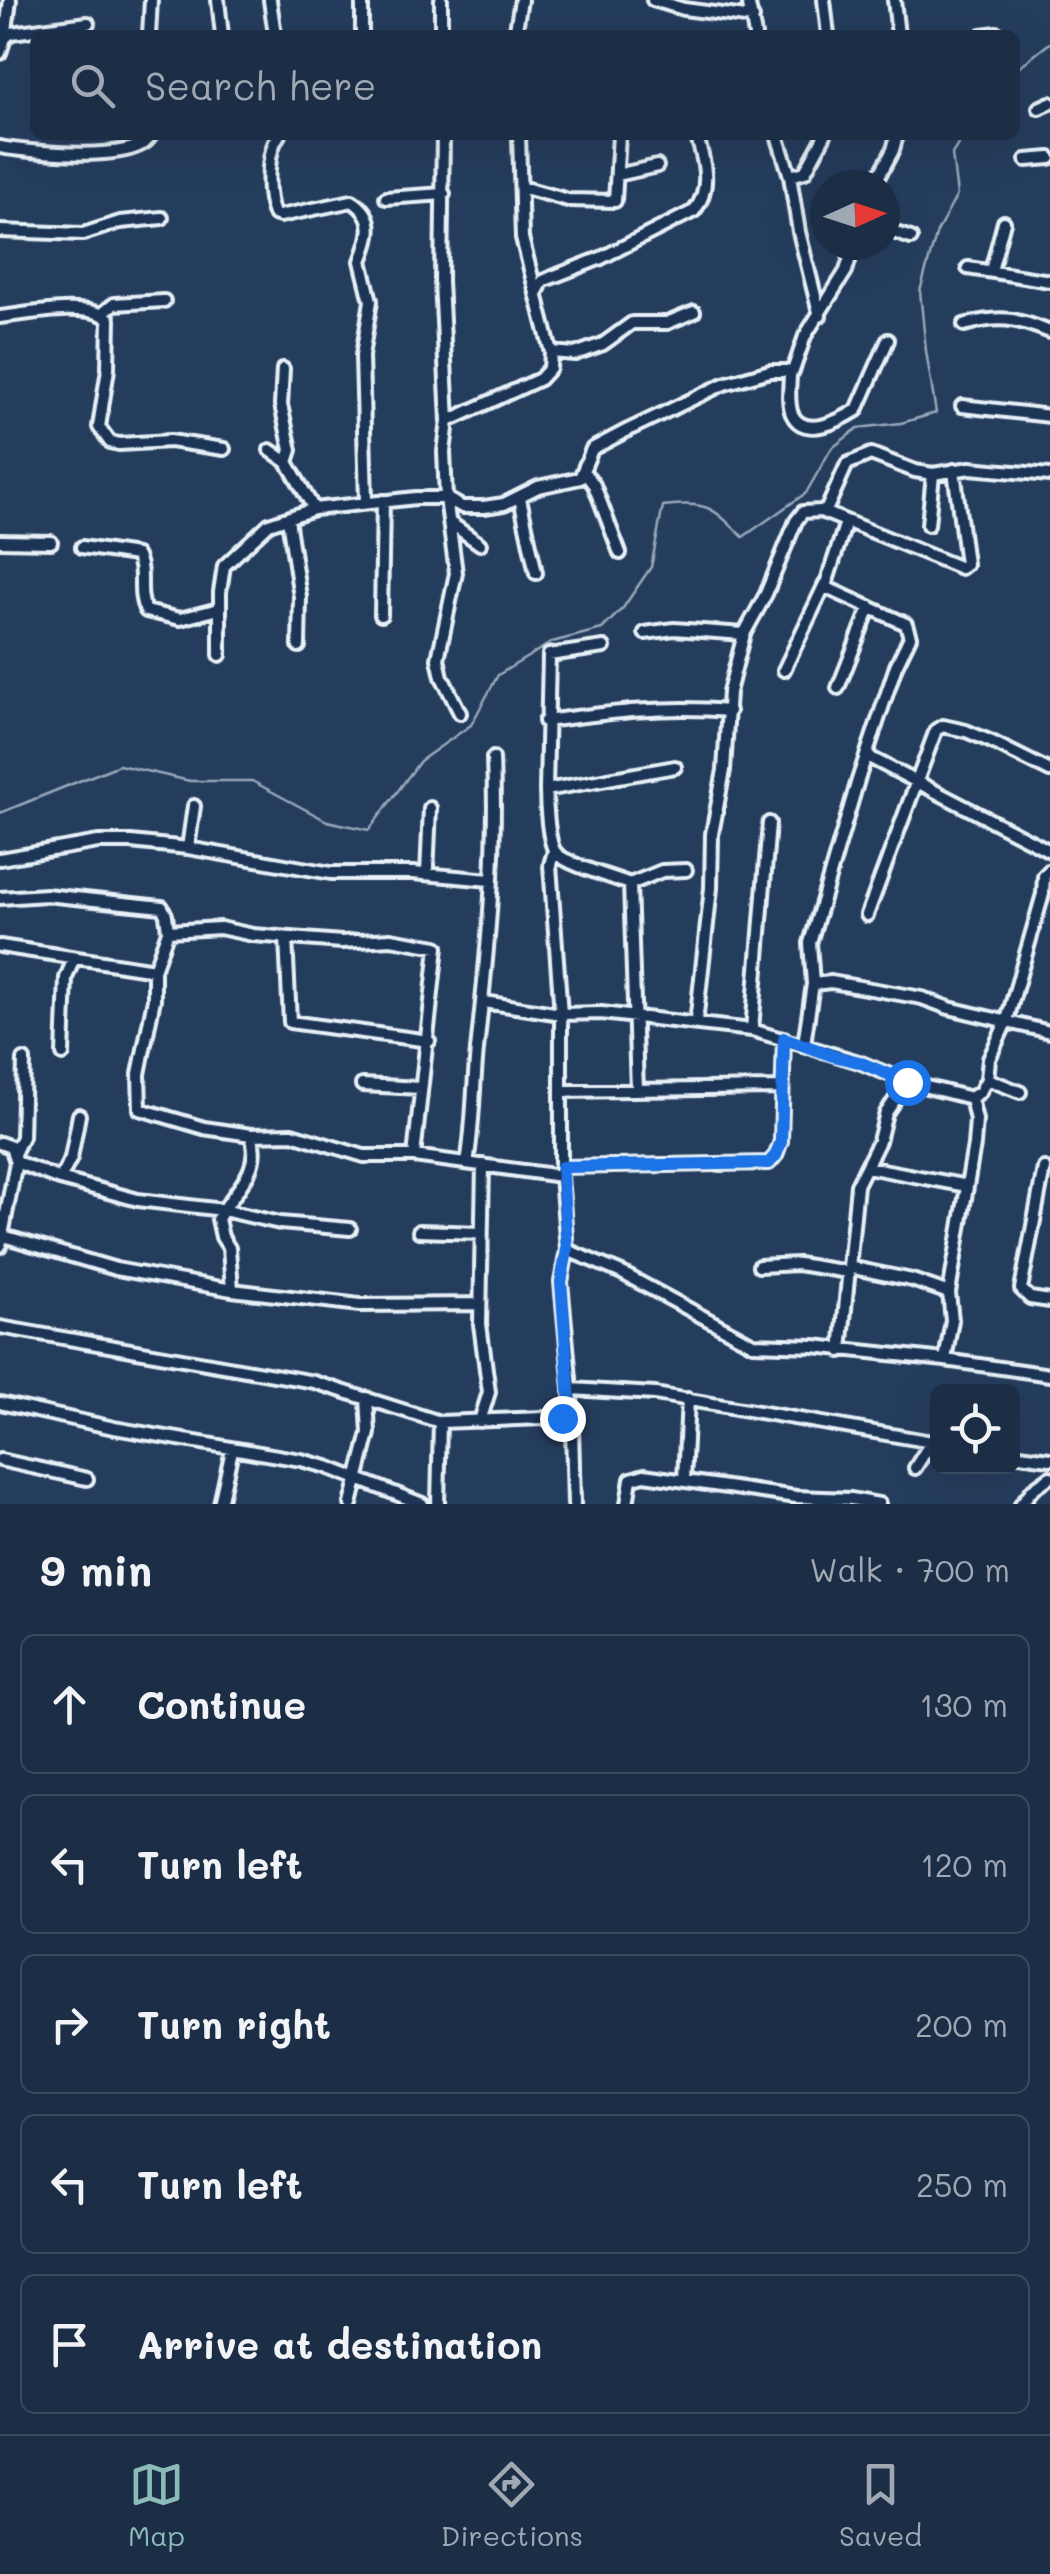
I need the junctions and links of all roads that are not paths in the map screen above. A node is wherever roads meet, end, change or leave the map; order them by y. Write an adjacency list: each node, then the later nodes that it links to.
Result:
1 (10, 0): 23 (street)
2 (151, 0): 14 (street)
3 (218, 0): 15 (street)
4 (270, 0): 16 (street)
5 (362, 0): 17 (street)
6 (441, 0): 18 (street)
7 (521, 0): 19 (street)
8 (653, 0): 12 (street)
9 (748, 0): 12 (street)
10 (824, 0): 21 (street)
11 (894, 0): 22 (street)
12 (752, 18): 20 (street)
13 (88, 23): 23 (street)
14 (149, 30)
15 (221, 30)
16 (275, 30)
17 (362, 30)
18 (442, 30)
19 (516, 30)
20 (754, 30)
21 (827, 30)
22 (897, 30)
23 (5, 38): 24 (street)
24 (0, 53)
25 (149, 140): 34 (street)
26 (276, 140): 78 (street)
27 (443, 140): 42 (street)
28 (520, 140): 41 (street)
29 (619, 140): 39 (street)
30 (697, 140): 53 (street)
31 (777, 140): 40 (street)
32 (822, 140): 40 (street)
33 (895, 140): 38 (street)
34 (0, 147)
35 (1050, 158): 36 (street)
36 (1026, 160)
37 (657, 166): 39 (street)
38 (882, 170)
39 (617, 176): 41 (street)
40 (790, 176): 58 (street)
41 (521, 186): 53 (street)
42 (444, 194): 43 (street); 67 (street)
43 (386, 198)
44 (162, 218): 46 (street)
45 (1004, 222): 51 (street)
46 (0, 230)
47 (900, 234): 48 (street)
48 (911, 238)
49 (849, 260): 58 (street)
50 (968, 268): 51 (street)
51 (991, 272): 52 (street)
52 (1050, 281)
53 (536, 294): 62 (street)
54 (164, 301): 56 (street)
55 (694, 312): 62 (street)
56 (103, 313): 57 (street); 68 (street)
57 (0, 316)
58 (820, 316): 64 (street)
59 (964, 325): 60 (street)
60 (1050, 332)
61 (888, 340): 64 (street)
62 (551, 352): 67 (street)
63 (283, 368): 70 (street)
64 (790, 373): 72 (street)
65 (962, 406): 66 (street)
66 (1050, 416)
67 (448, 420): 75 (street)
68 (224, 449)
69 (270, 450): 70 (street)
70 (288, 462): 79 (street)
71 (954, 470): 73 (street); 74 (street); 82 (street)
72 (584, 472): 76 (street); 89 (street)
73 (933, 474): 80 (street); 84 (street)
74 (1050, 475)
75 (446, 498): 76 (street); 77 (street); 83 (street)
76 (520, 498): 90 (street)
77 (383, 501): 78 (street); 94 (street)
78 (366, 502): 79 (street)
79 (314, 509): 81 (street)
80 (825, 513): 82 (street); 96 (street)
81 (288, 518): 93 (street); 97 (street)
82 (846, 522): 91 (street)
83 (451, 523): 87 (street); 103 (street)
84 (928, 525)
85 (0, 541): 86 (street)
86 (51, 542)
87 (480, 544)
88 (82, 547): 93 (street)
89 (620, 553)
90 (536, 573)
91 (824, 584): 92 (street); 100 (street)
92 (870, 608): 101 (street); 105 (street)
93 (219, 609): 99 (street)
94 (381, 615)
95 (646, 633): 96 (street)
96 (744, 634): 102 (street)
97 (300, 646)
98 (604, 647): 104 (street)
99 (220, 654)
100 (784, 670)
101 (838, 688)
102 (729, 711): 104 (street); 135 (street)
103 (460, 713)
104 (545, 721): 110 (street)
105 (867, 756): 109 (street); 130 (street)
106 (493, 758): 121 (street)
107 (675, 767): 110 (street)
108 (1050, 771): 109 (street)
109 (916, 782): 116 (street); 124 (street)
110 (546, 790): 115 (street)
111 (194, 806): 114 (street)
112 (430, 808): 120 (street)
113 (769, 823): 136 (street)
114 (188, 848): 117 (street); 120 (street)
115 (554, 850): 122 (street); 132 (street)
116 (1050, 851)
117 (0, 859)
118 (686, 870): 122 (street)
119 (1050, 870): 134 (street)
120 (427, 874): 121 (street)
121 (490, 880): 131 (street)
122 (630, 884): 133 (street)
123 (0, 898): 125 (street)
124 (867, 915)
125 (168, 931): 126 (street); 129 (street)
126 (286, 938): 139 (street); 139 (street)
127 (0, 946): 128 (street)
128 (74, 958): 129 (street); 141 (street)
129 (154, 970): 153 (street)
130 (813, 984): 134 (street); 140 (street)
131 (484, 1002): 132 (street); 157 (street)
132 (561, 1014): 133 (street); 149 (street)
133 (634, 1019): 135 (street); 148 (street)
134 (1007, 1020): 137 (street); 143 (street)
135 (696, 1022): 136 (street)
136 (752, 1030): 138 (street)
137 (1050, 1032)
138 (784, 1038): 140 (street); 147 (street)
139 (429, 1041): 146 (street)
140 (804, 1044): 144 (street)
141 (63, 1054)
142 (24, 1060): 156 (street)
143 (987, 1079): 150 (street); 151 (street)
144 (907, 1082): 151 (street); 159 (street)
145 (362, 1085): 146 (street)
146 (420, 1088): 155 (street)
147 (782, 1088): 148 (street); 161 (street)
148 (637, 1090): 149 (street)
149 (561, 1091): 161 (street)
150 (1020, 1092)
151 (971, 1098): 163 (street)
152 (79, 1115): 162 (street)
153 (251, 1135): 155 (street); 164 (street)
154 (0, 1143): 156 (street)
155 (414, 1156): 157 (street)
156 (16, 1157): 162 (street); 168 (street)
157 (467, 1163): 158 (street)
158 (483, 1165): 161 (street); 167 (street)
159 (867, 1167): 163 (street); 171 (street)
160 (1044, 1168): 174 (street)
161 (562, 1171): 169 (street)
162 (60, 1179): 164 (street)
163 (967, 1186): 173 (street)
164 (223, 1210): 165 (street); 172 (street)
165 (350, 1229)
166 (419, 1232): 167 (street)
167 (481, 1233): 175 (street)
168 (1, 1241): 172 (street)
169 (567, 1250): 177 (street); 180 (street)
170 (759, 1266): 171 (street)
171 (849, 1269): 173 (street); 177 (street)
172 (232, 1290): 175 (street)
173 (949, 1292): 178 (street)
174 (1050, 1301)
175 (480, 1304): 185 (street)
176 (0, 1327): 181 (street)
177 (841, 1351): 178 (street)
178 (945, 1360): 179 (street)
179 (1050, 1376)
180 (572, 1389): 182 (street); 184 (street)
181 (373, 1400): 186 (street); 195 (street)
182 (688, 1400): 187 (street); 197 (street)
183 (0, 1403): 189 (street)
184 (571, 1416): 185 (street); 203 (street)
185 (480, 1421): 186 (street)
186 (440, 1422): 202 (street)
187 (930, 1441)
188 (930, 1448): 193 (street)
189 (232, 1450): 195 (street); 199 (street)
190 (1020, 1455): 191 (street)
191 (1050, 1459)
192 (0, 1460): 196 (street)
193 (915, 1468)
194 (1050, 1477): 207 (street)
195 (356, 1478): 200 (street); 201 (street)
196 (87, 1479)
197 (684, 1480): 198 (street); 204 (street)
198 (750, 1490): 205 (street); 206 (street)
199 (220, 1504)
200 (351, 1504)
201 (422, 1504)
202 (438, 1504)
203 (574, 1504)
204 (627, 1504)
205 (748, 1504)
206 (879, 1504)
207 (1021, 1504)

